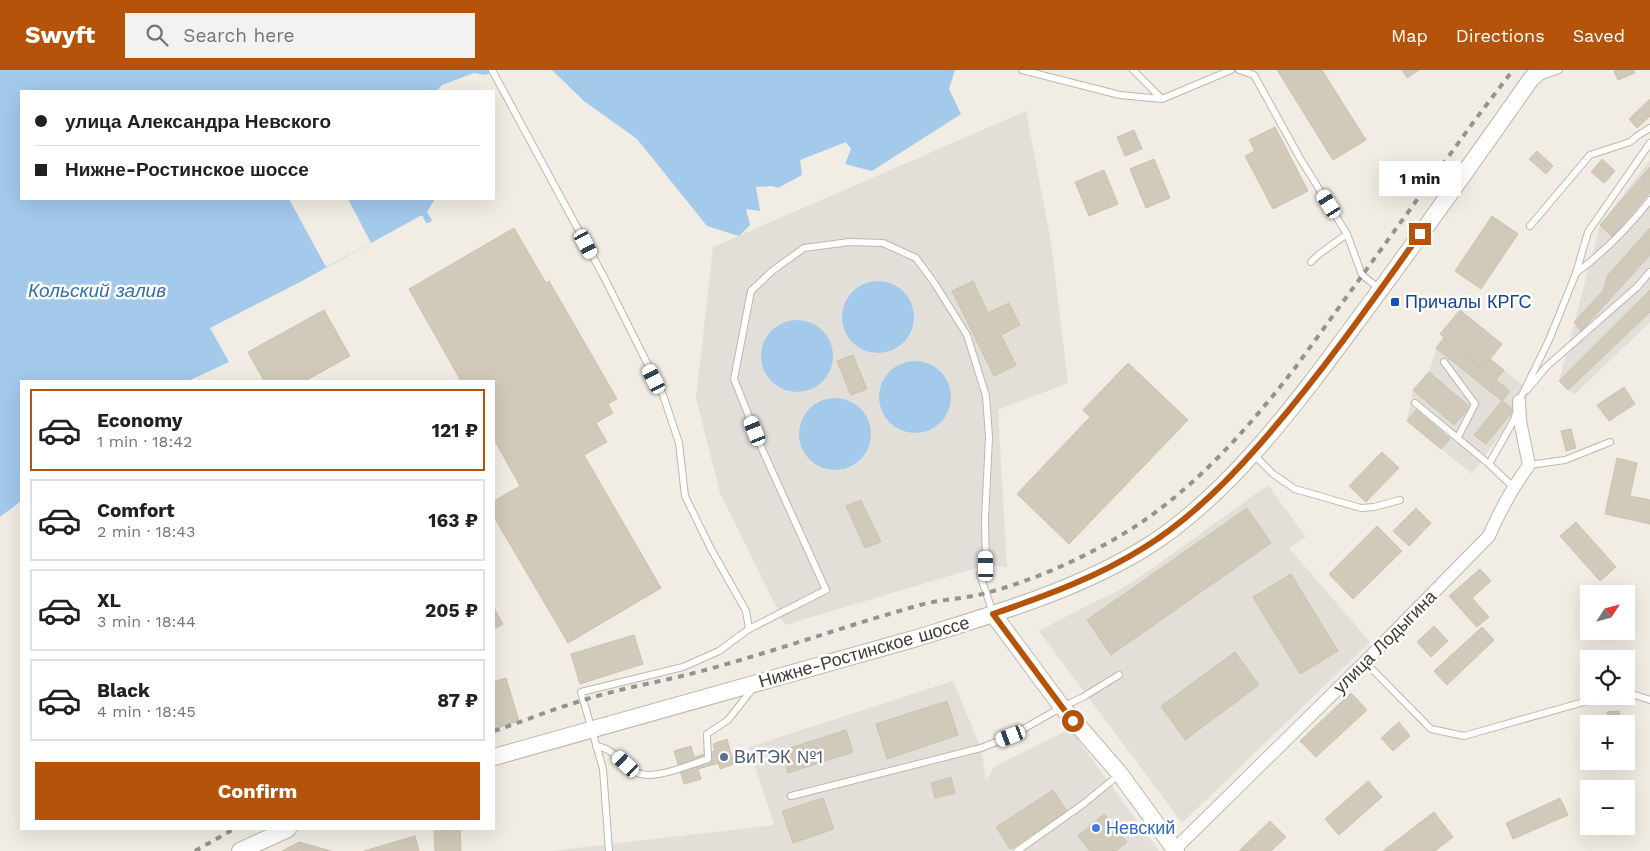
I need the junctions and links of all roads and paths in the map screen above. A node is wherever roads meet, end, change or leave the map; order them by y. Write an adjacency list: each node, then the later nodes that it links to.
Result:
1 (492, 70): 31 (lane)
2 (1022, 70): 8 (lane)
3 (1133, 70): 8 (lane)
4 (1231, 70): 8 (lane)
5 (1239, 70): 13 (lane)
6 (1559, 70): 7 (lane)
7 (1536, 75): 17 (street, Нижне-Ростинское шоссе)
8 (1162, 99)
9 (1650, 128): 12 (lane)
10 (1650, 144): 16 (lane)
11 (1650, 200): 16 (lane)
12 (1530, 226)
13 (1347, 234): 14 (lane); 17 (lane)
14 (1311, 262)
15 (1650, 272): 19 (lane)
16 (1576, 274): 19 (lane)
17 (1381, 289): 23 (street, Нижне-Ростинское шоссе)
18 (1444, 362): 21 (lane)
19 (1519, 401): 24 (lane); 25 (street)
20 (1415, 403): 21 (lane)
21 (1458, 437): 24 (lane)
22 (1610, 442): 25 (lane)
23 (1252, 453): 27 (lane); 30 (street, Нижне-Ростинское шоссе)
24 (1489, 464): 26 (lane)
25 (1530, 465): 26 (street, улица Лодыгина)
26 (1513, 487): 32 (street, улица Лодыгина)
27 (1400, 500)
28 (988, 572): 31 (lane)
29 (980, 574): 30 (lane)
30 (993, 614): 34 (street, Нижне-Ростинское шоссе); 38 (street)
31 (749, 629): 39 (lane)
32 (1365, 662): 37 (lane); 45 (street, улица Лодыгина)
33 (1119, 674): 38 (lane)
34 (756, 684): 39 (street, Нижне-Ростинское шоссе); 40 (lane)
35 (1635, 695): 36 (lane)
36 (1650, 700)
37 (1580, 703)
38 (1062, 707): 42 (street); 43 (lane)
39 (591, 730): 40 (lane); 41 (street, Нижне-Ростинское шоссе)
40 (596, 746): 47 (lane)
41 (495, 757)
42 (1120, 774): 45 (street); 48 (lane)
43 (791, 796)
44 (286, 830): 46 (street)
45 (1175, 850)
46 (240, 851)
47 (609, 851)
48 (1017, 851)

